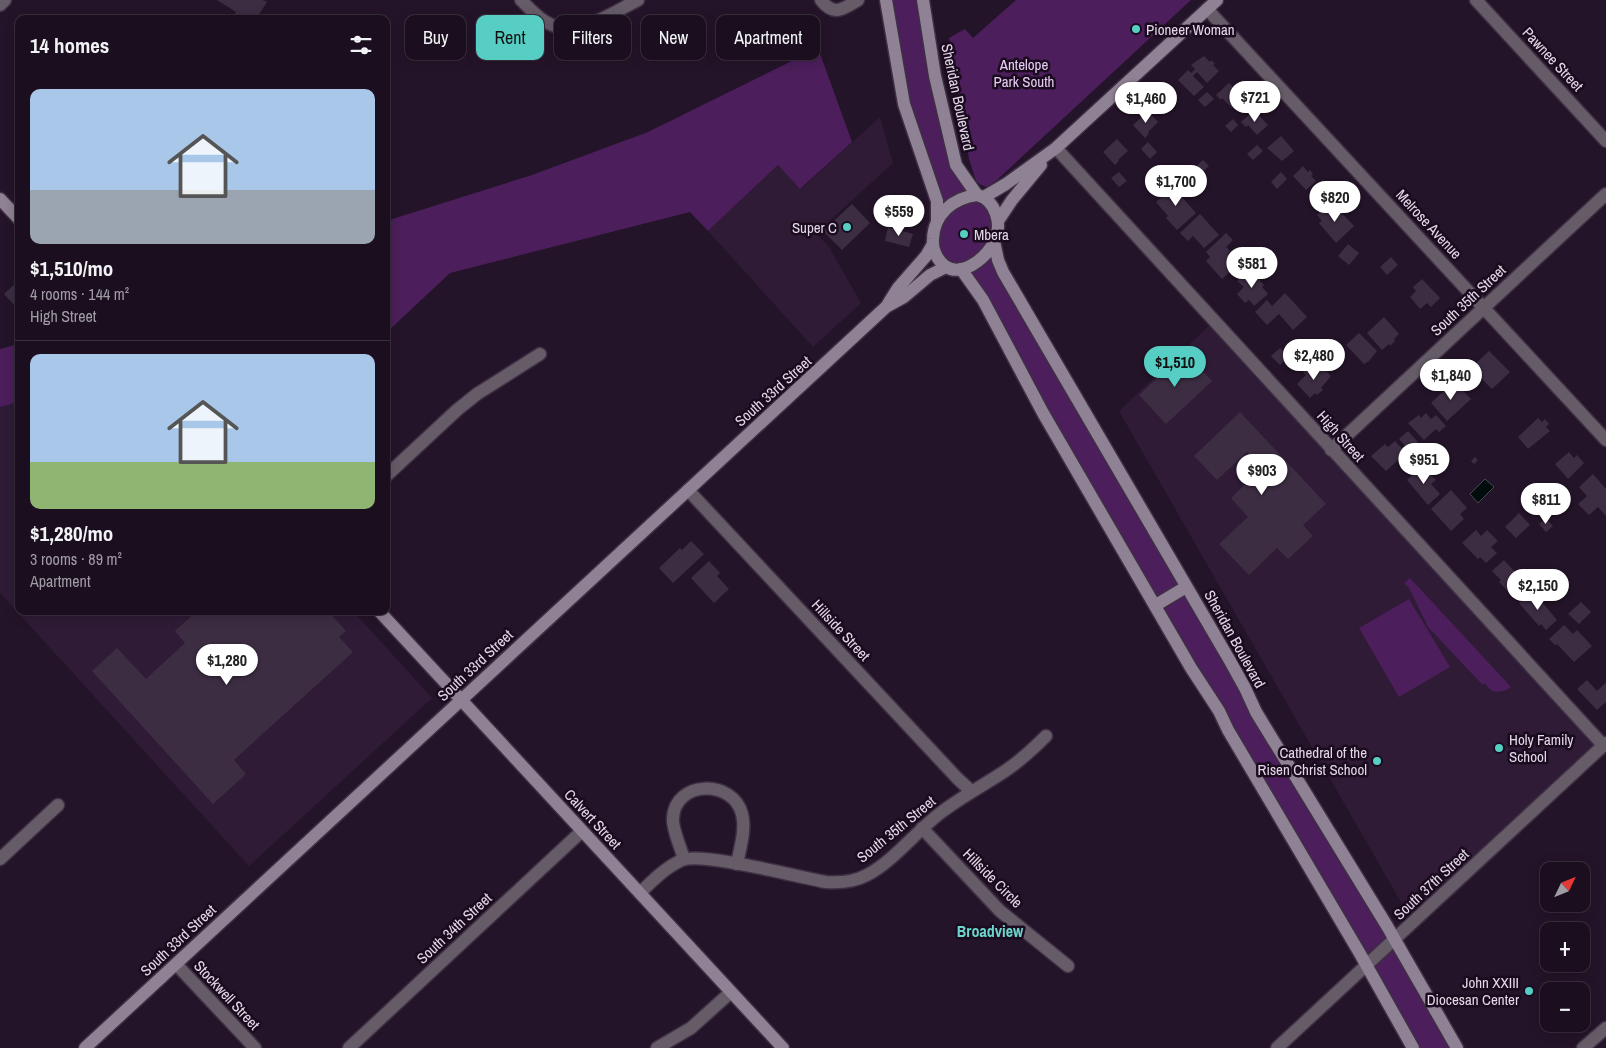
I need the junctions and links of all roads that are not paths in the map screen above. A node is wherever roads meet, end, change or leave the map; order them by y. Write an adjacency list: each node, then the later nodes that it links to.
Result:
1 (5, 0): 9 (street)
2 (522, 0): 3 (street)
3 (638, 0)
4 (821, 0): 5 (street)
5 (858, 0)
6 (923, 0): 14 (main road, Sheridan Boulevard)
7 (1476, 0): 11 (street, Pawnee Street)
8 (1212, 4): 12 (main road); 24 (street, Melrose Avenue)
9 (0, 5)
10 (886, 5): 17 (main road)
11 (1606, 140)
12 (1056, 148): 14 (main road); 18 (main road); 27 (street, High Street)
13 (1606, 194): 24 (street, South 35th Street)
14 (980, 196): 17 (main road); 18 (main road)
15 (0, 199): 16 (main road)
16 (15, 215)
17 (937, 219): 20 (main road)
18 (998, 221): 19 (main road)
19 (994, 242): 22 (main road); 30 (main road, Sheridan Boulevard)
20 (933, 244): 21 (main road); 23 (main road, South 33rd Street)
21 (946, 266): 22 (main road); 23 (main road, South 33rd Street)
22 (961, 269): 31 (main road)
23 (886, 307): 29 (main road, South 33rd Street)
24 (1484, 308): 26 (street, Melrose Avenue); 27 (street, South 35th Street)
25 (540, 354): 28 (street)
26 (1606, 440)
27 (1331, 450): 35 (street, High Street)
28 (390, 472)
29 (688, 490): 33 (main road, South 33rd Street); 36 (street, Hillside Street)
30 (1186, 587): 31 (main road); 44 (main road, Sheridan Boulevard)
31 (1156, 605): 46 (main road)
32 (383, 615): 33 (main road, Calvert Street)
33 (461, 700): 39 (main road, Calvert Street); 45 (main road, South 33rd Street)
34 (1046, 736): 36 (street, South 35th Street)
35 (1605, 744): 44 (street, South 37th Street)
36 (971, 791): 38 (street, South 35th Street)
37 (58, 805): 41 (street)
38 (922, 828): 42 (street, South 35th Street); 47 (street, Hillside Circle)
39 (582, 831): 43 (main road, Calvert Street); 52 (street, South 34th Street)
40 (684, 859): 42 (street, South 35th Street); 42 (street); 43 (street)
41 (0, 860)
42 (737, 864)
43 (640, 893): 48 (main road, Calvert Street)
44 (1395, 940): 46 (street, South 37th Street); 57 (main road, Sheridan Boulevard)
45 (176, 964): 50 (main road, South 33rd Street); 51 (street, Stockwell Street)
46 (1366, 965): 55 (street, South 37th Street); 56 (main road)
47 (1068, 966)
48 (731, 992): 53 (street); 54 (main road, Calvert Street)
49 (1606, 1028): 58 (street)
50 (85, 1048)
51 (254, 1048)
52 (348, 1048)
53 (657, 1048)
54 (783, 1048)
55 (1277, 1048)
56 (1414, 1048)
57 (1457, 1048)
58 (1584, 1048)

